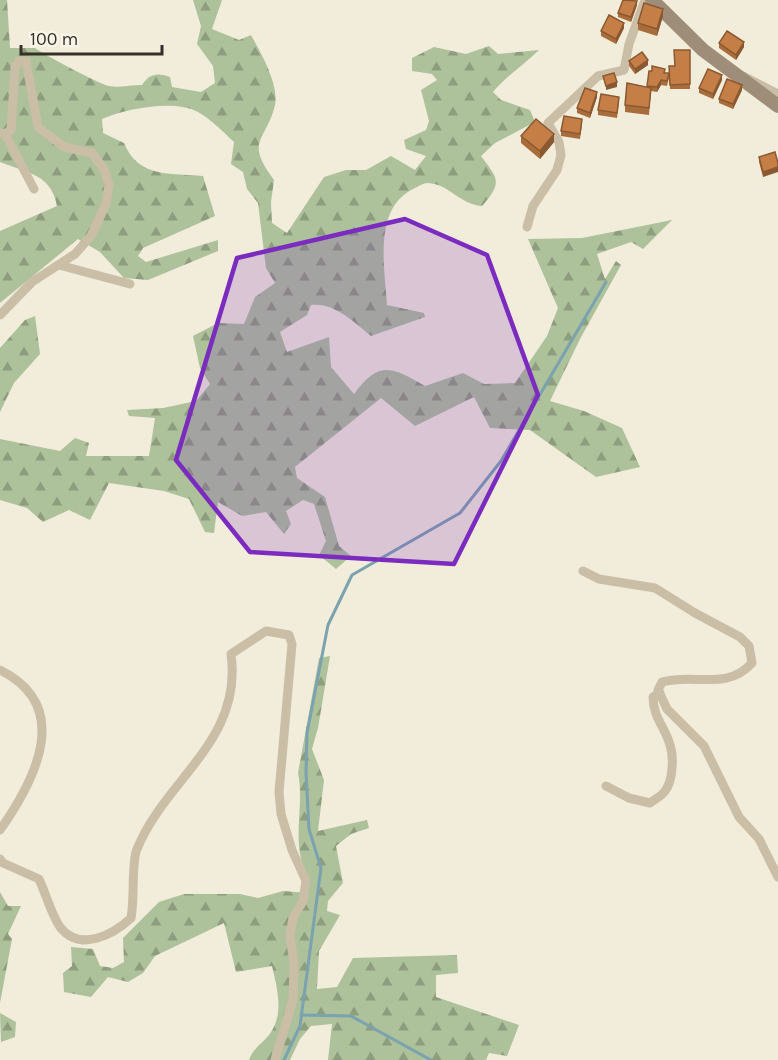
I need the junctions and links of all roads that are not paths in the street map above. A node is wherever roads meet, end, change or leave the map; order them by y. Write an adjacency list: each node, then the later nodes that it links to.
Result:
1 (645, 0): 8 (street)
2 (652, 0): 3 (main road)
3 (741, 75): 4 (street); 5 (main road)
4 (778, 94)
5 (778, 106)
6 (2, 134): 7 (street); 9 (street)
7 (34, 189)
8 (527, 227)
9 (59, 265): 10 (street); 11 (street)
10 (130, 284)
11 (0, 315)
12 (583, 571): 14 (street)
13 (0, 669): 16 (street)
14 (660, 693): 15 (street); 18 (street)
15 (606, 786)
16 (0, 830)
17 (0, 859): 19 (street)
18 (778, 877)
19 (274, 1060)

